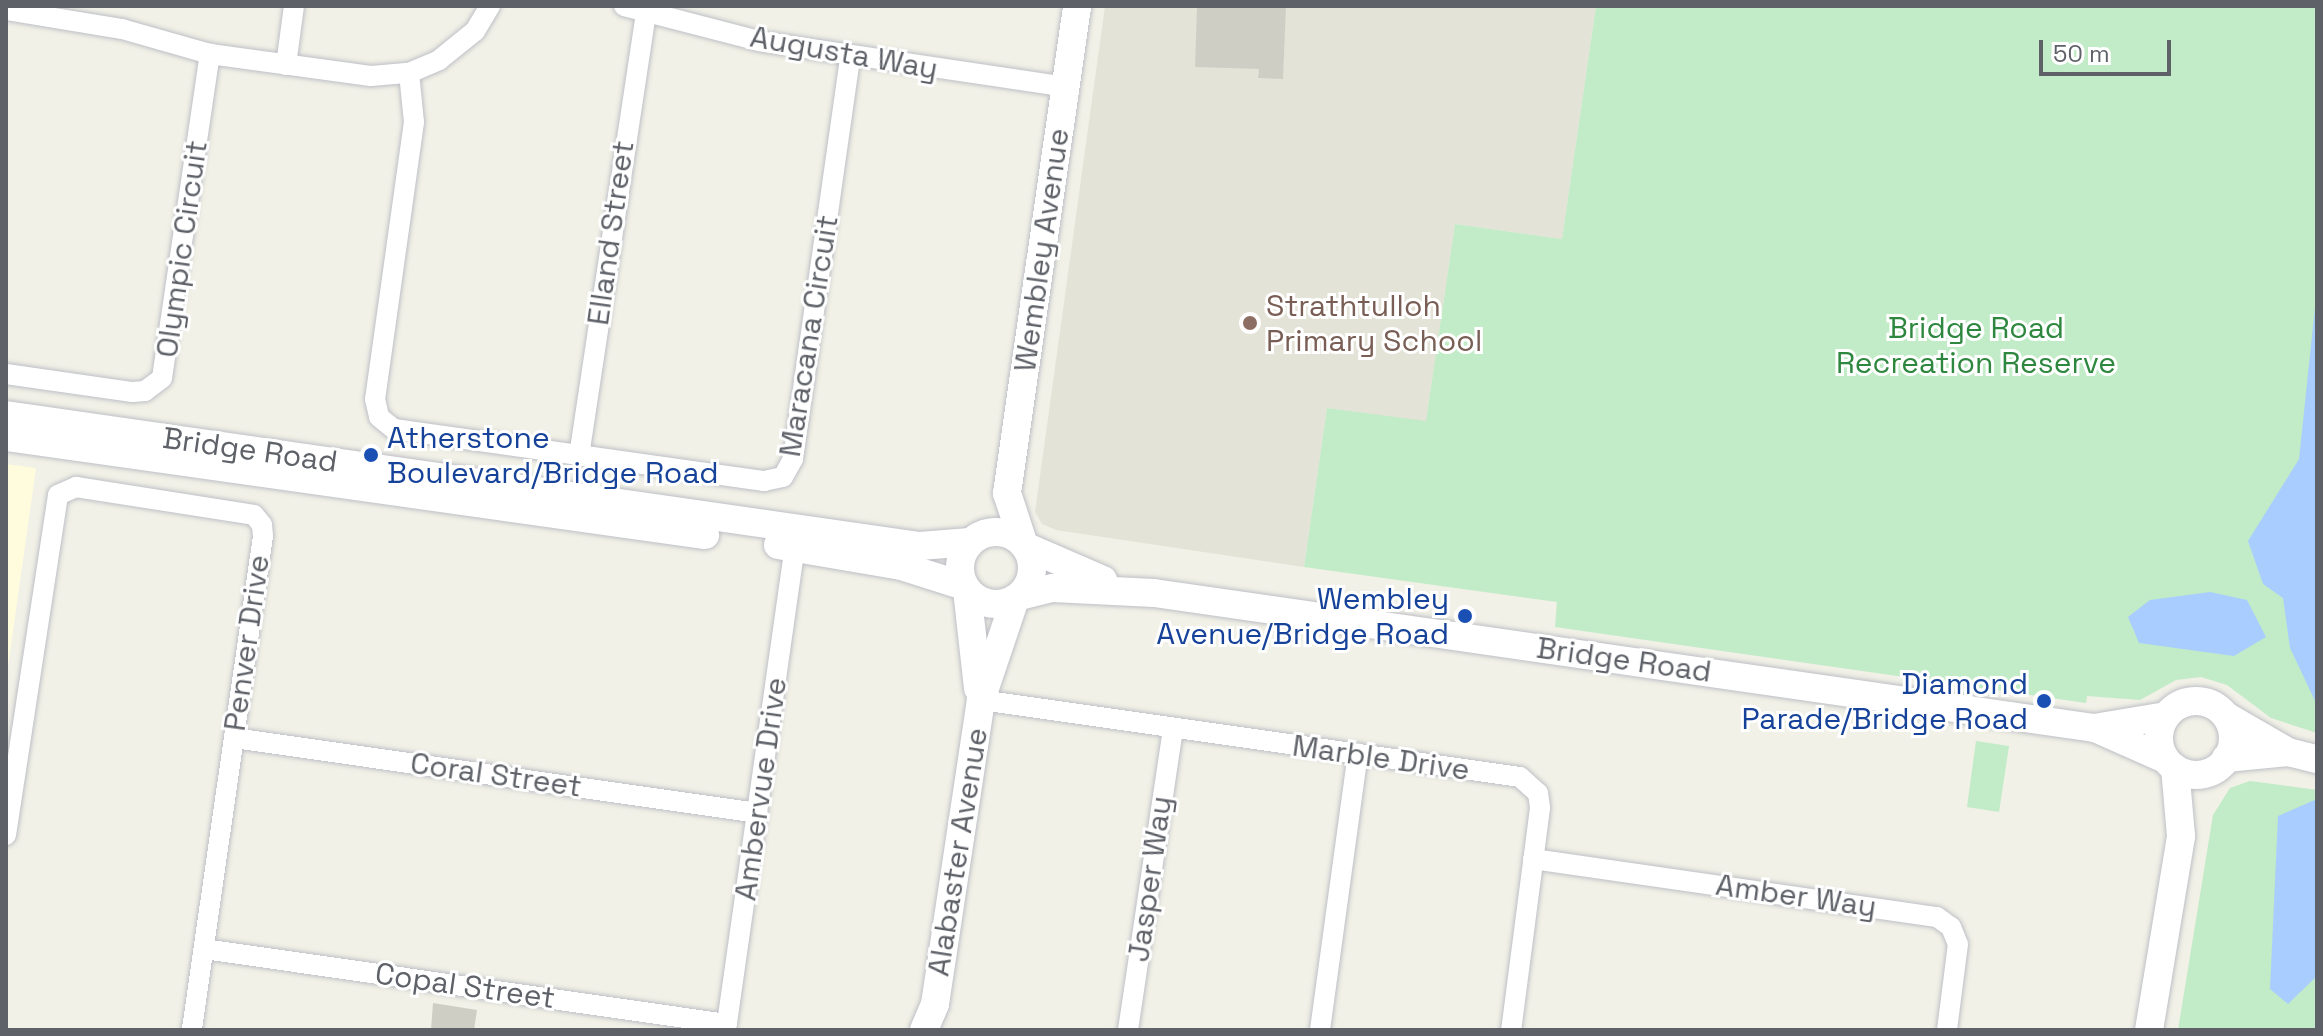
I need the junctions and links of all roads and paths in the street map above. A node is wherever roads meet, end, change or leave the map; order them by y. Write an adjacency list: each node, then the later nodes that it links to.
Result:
1 (294, 6): 10 (street)
2 (490, 6): 11 (street)
3 (624, 6): 6 (street, Augusta Way)
4 (1077, 6): 12 (street, Wembley Avenue)
5 (6, 10): 7 (street)
6 (646, 12): 9 (street, Augusta Way); 16 (street, Elland Street)
7 (90, 14): 8 (street)
8 (210, 54): 10 (street); 13 (street, Olympic Circuit)
9 (850, 57): 12 (street, Augusta Way); 16 (street, Maracana Circuit)
10 (286, 65): 11 (street)
11 (409, 73): 16 (street, Maracana Circuit)
12 (1065, 87): 17 (street, Wembley Avenue)
13 (6, 374)
14 (6, 415): 18 (street, Bridge Road)
15 (6, 437): 20 (street, Bridge Road)
16 (579, 456)
17 (1007, 493): 18 (street, Wembley Avenue); 19 (street, Wembley Avenue)
18 (975, 539): 19 (street); 21 (street)
19 (1025, 545): 22 (street, Bridge Road); 23 (street)
20 (795, 547): 21 (street, Bridge Road); 35 (street, Ambervue Drive)
21 (966, 588): 23 (street); 24 (street, Alabaster Avenue)
22 (1154, 593): 23 (street, Bridge Road); 28 (street, Bridge Road)
23 (1017, 597): 24 (street, Alabaster Avenue)
24 (981, 700): 27 (street, Marble Drive); 40 (street, Alabaster Avenue)
25 (2166, 716): 26 (street); 28 (street, Bridge Road); 33 (street)
26 (2226, 716): 30 (street); 34 (street)
27 (1173, 728): 31 (street, Marble Drive); 43 (street, Jasper Way)
28 (2094, 728): 33 (street, Bridge Road)
29 (234, 738): 35 (street, Coral Street); 36 (street, Penver Drive); 39 (street, Penver Drive)
30 (2288, 752): 32 (street); 34 (street)
31 (1358, 754): 38 (street, Marble Drive); 44 (street)
32 (2317, 759)
33 (2170, 764): 34 (street); 37 (street)
34 (2219, 765): 37 (street)
35 (758, 813): 41 (street, Ambervue Drive)
36 (6, 835)
37 (2181, 836): 47 (street)
38 (1533, 859): 45 (street, Marble Drive); 46 (street, Amber Way)
39 (204, 949): 41 (street, Copal Street); 42 (street, Penver Drive)
40 (933, 1021)
41 (727, 1027)
42 (192, 1030)
43 (1128, 1030)
44 (1320, 1030)
45 (1511, 1030)
46 (1947, 1030)
47 (2149, 1030)

